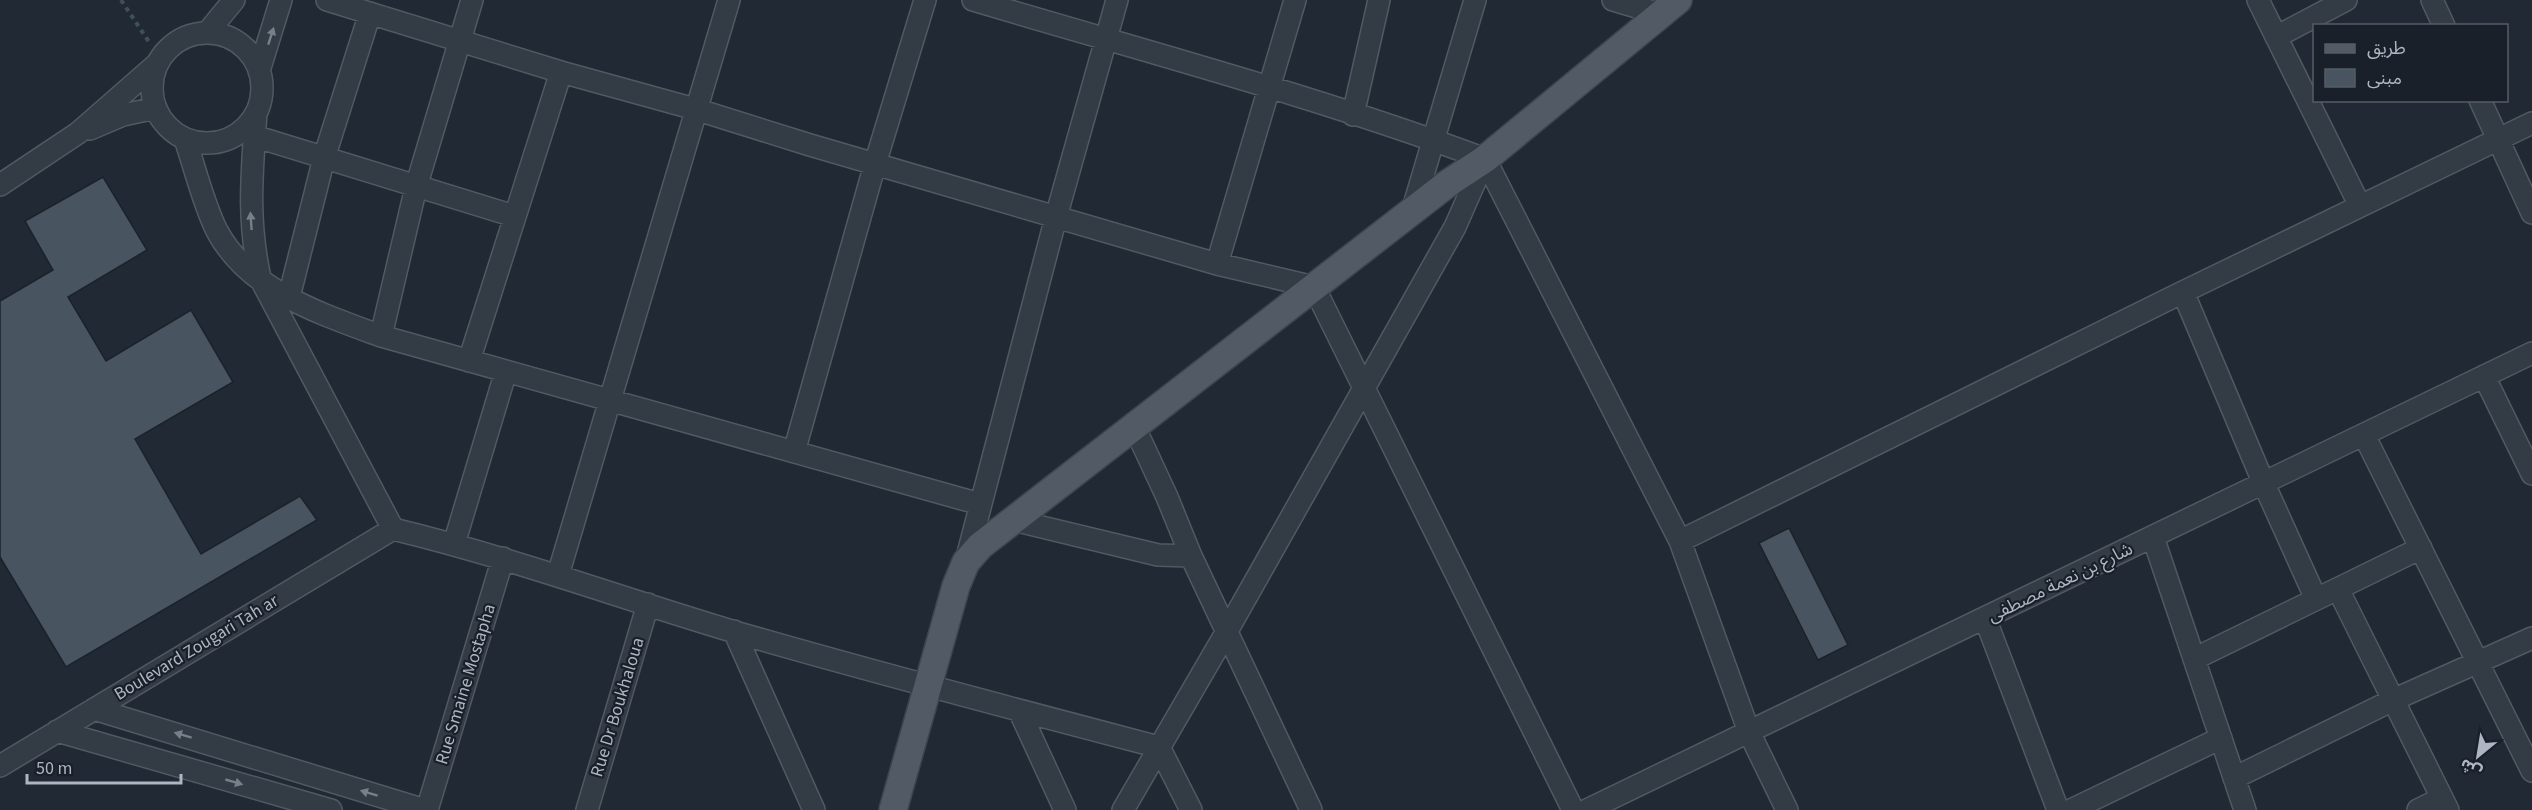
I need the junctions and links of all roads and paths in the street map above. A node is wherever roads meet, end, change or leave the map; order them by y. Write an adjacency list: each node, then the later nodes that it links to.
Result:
1 (121, 0): 24 (path)
2 (234, 0): 20 (street)
3 (281, 0): 25 (street, one-way to 3)
4 (327, 0): 18 (street)
5 (472, 0): 22 (street)
6 (729, 0): 30 (street)
7 (925, 0): 41 (street)
8 (973, 0): 23 (street)
9 (1117, 0): 23 (street)
10 (1295, 0): 27 (street)
11 (1379, 0): 32 (street)
12 (1474, 0): 38 (street)
13 (1613, 0): 17 (street)
14 (2258, 0): 21 (street)
15 (2346, 0): 21 (street)
16 (2432, 0): 19 (street)
17 (1669, 7): 40 (main road)
18 (370, 13): 22 (street); 39 (street)
19 (2443, 24)
20 (207, 33): 24 (street); 25 (street)
21 (2276, 36): 44 (street)
22 (460, 40): 26 (street); 43 (street)
23 (1105, 40): 27 (street); 48 (street)
24 (159, 60): 29 (street); 34 (street)
25 (259, 71): 31 (street)
26 (561, 72): 30 (street); 47 (street)
27 (1269, 88): 32 (street); 49 (street)
28 (2481, 102): 37 (street)
29 (156, 108): 34 (street); 36 (street)
30 (695, 109): 41 (street); 60 (street)
31 (256, 112): 35 (street); 36 (street)
32 (1353, 115): 38 (street)
33 (2532, 123): 37 (street)
34 (78, 133): 42 (street)
35 (255, 136): 39 (street); 50 (street, one-way to 35)
36 (185, 139): 50 (street)
37 (2498, 139): 44 (street); 46 (street)
38 (1433, 140): 40 (street); 45 (street)
39 (324, 158): 43 (street); 53 (street)
40 (1485, 159): 45 (main road); 59 (street); 70 (street)
41 (875, 164): 48 (street); 63 (street)
42 (0, 185)
43 (416, 187): 47 (street); 54 (street)
44 (2360, 206): 52 (street)
45 (1412, 212): 51 (main road)
46 (2532, 213)
47 (514, 216): 56 (street)
48 (1056, 217): 49 (street); 66 (street)
49 (1217, 264): 51 (street)
50 (260, 278): 53 (street); 68 (street)
51 (1314, 287): 59 (street); 61 (main road)
52 (2183, 292): 65 (street); 70 (street)
53 (289, 297): 54 (street)
54 (381, 336): 56 (street)
55 (2532, 353): 58 (street, شارع بن نعمة مصطفى)
56 (469, 361): 57 (street)
57 (506, 371): 60 (street); 71 (street)
58 (2484, 376): 62 (street, شارع بن نعمة مصطفى); 64 (street)
59 (1365, 388): 82 (street); 109 (street)
60 (610, 400): 63 (street); 76 (street)
61 (1134, 426): 67 (main road); 73 (street)
62 (2364, 435): 65 (street, شارع بن نعمة مصطفى); 72 (street)
63 (794, 452): 66 (street)
64 (2532, 474)
65 (2264, 484): 69 (street, شارع بن نعمة مصطفى); 78 (street)
66 (980, 504): 75 (street)
67 (1013, 520): 73 (street); 75 (main road)
68 (393, 529): 71 (street); 88 (street, Boulevard Zougari Tah ar)
69 (2153, 537): 80 (street, شارع بن نعمة مصطفى); 84 (street)
70 (1680, 541): 91 (street)
71 (454, 544): 74 (street)
72 (2421, 548): 77 (street); 85 (street)
73 (1191, 556): 82 (street)
74 (503, 558): 76 (street); 101 (street, Rue Smaine Mostapha)
75 (966, 562): 86 (main road)
76 (558, 575): 79 (street)
77 (2338, 589): 78 (street); 87 (street)
78 (2316, 599): 84 (street)
79 (648, 604): 81 (street); 102 (street, Rue Dr Boukhaloua)
80 (1985, 618): 91 (street, شارع بن نعمة مصطفى); 112 (street)
81 (734, 631): 86 (street); 103 (street)
82 (1227, 631): 93 (street); 108 (street)
83 (2532, 638): 85 (street)
84 (2194, 659): 92 (street)
85 (2477, 661): 87 (street); 96 (street)
86 (928, 686): 89 (street); 104 (main road)
87 (2393, 700): 97 (street); 99 (street)
88 (93, 709): 90 (street, Boulevard Zougari Tah ar); 95 (street, one-way to 88)
89 (1018, 710): 93 (street); 105 (street)
90 (57, 731): 94 (street, Boulevard Zougari Tah ar); 98 (street, one-way to 98)
91 (1749, 732): 110 (street, شارع بن نعمة مصطفى); 111 (street)
92 (2221, 738): 97 (street); 113 (street)
93 (1159, 747): 106 (street); 107 (street)
94 (0, 766)
95 (288, 768): 98 (street); 101 (street, one-way to 95)
96 (2532, 771)
97 (2234, 778): 114 (street)
98 (277, 803): 100 (street)
99 (2445, 804): 115 (street)
100 (331, 810)
101 (426, 810)
102 (587, 810)
103 (814, 810)
104 (893, 810)
105 (1065, 810)
106 (1123, 810)
107 (1191, 810)
108 (1311, 810)
109 (1573, 810)
110 (1587, 810)
111 (1787, 810)
112 (2058, 810)
113 (2071, 810)
114 (2245, 810)
115 (2418, 810)

